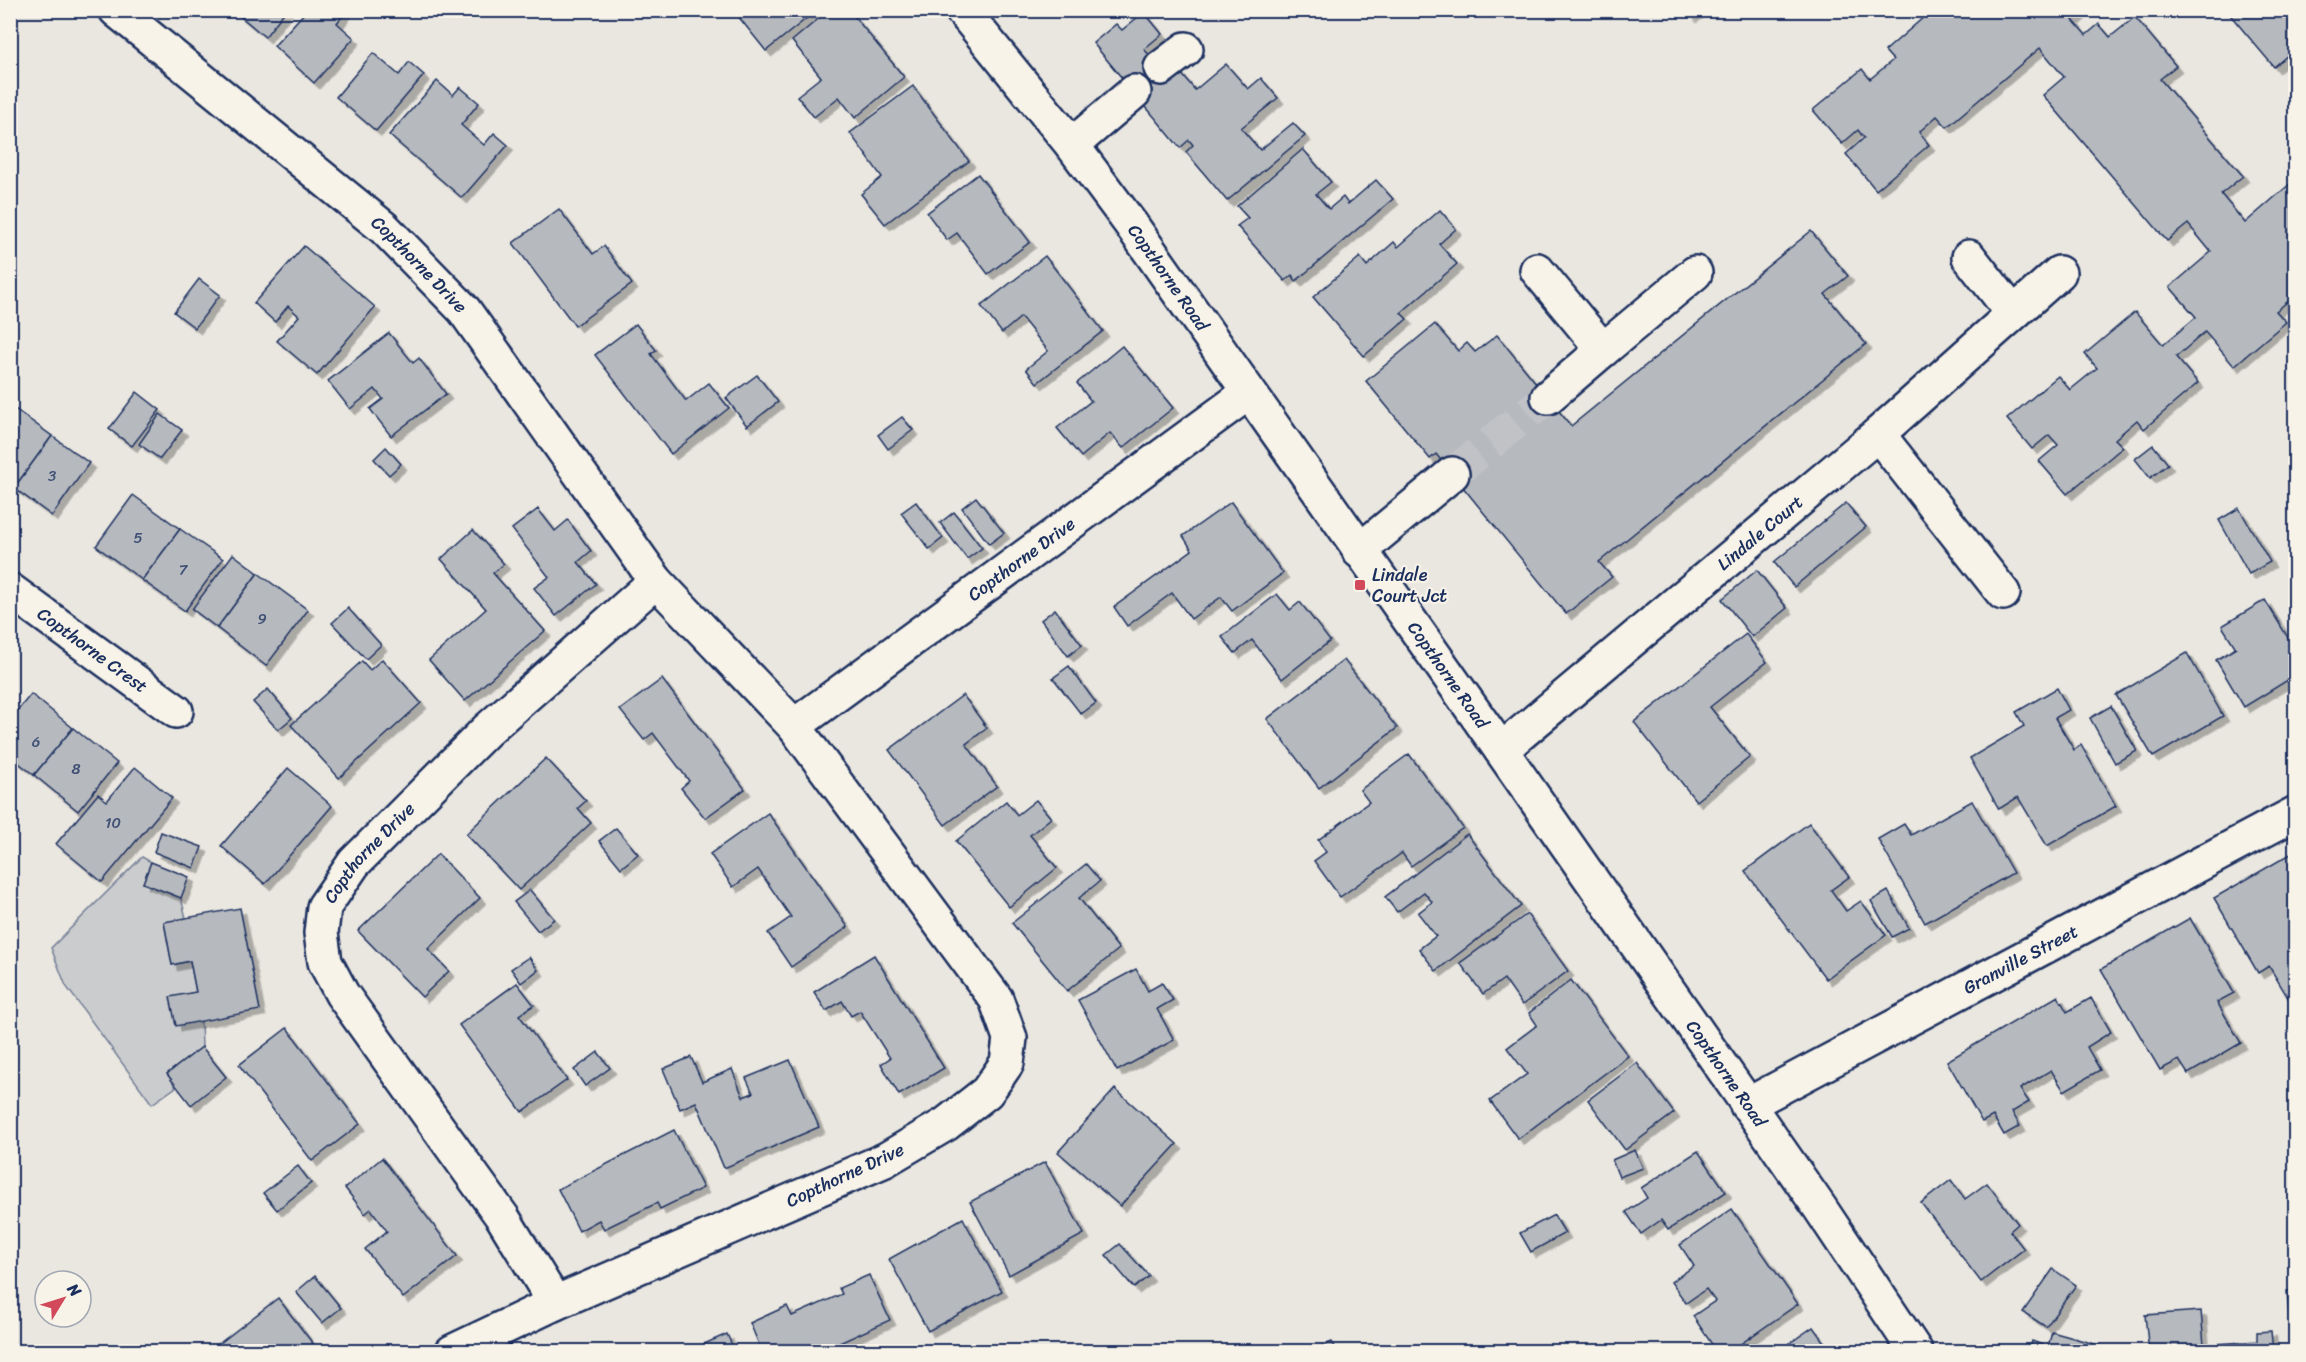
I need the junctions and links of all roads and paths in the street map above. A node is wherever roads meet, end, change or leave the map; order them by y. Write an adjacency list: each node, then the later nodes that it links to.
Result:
1 (116, 10): 16 (street, Copthorne Drive)
2 (963, 10): 4 (street, Copthorne Road)
3 (1134, 92): 4 (street)
4 (1072, 145): 11 (street, Copthorne Road)
5 (1970, 256): 9 (street)
6 (1537, 270): 10 (street)
7 (1695, 273): 10 (street)
8 (2059, 273): 9 (street, Lindale Court)
9 (2013, 313): 13 (street, Lindale Court)
10 (1603, 350): 12 (street)
11 (1248, 393): 15 (street, Copthorne Road); 20 (street, Copthorne Drive)
12 (1548, 397)
13 (1878, 434): 18 (street); 21 (street, Lindale Court)
14 (1452, 474): 15 (street)
15 (1359, 550): 21 (street, Copthorne Road)
16 (656, 581): 20 (street, Copthorne Drive); 24 (street, Copthorne Drive)
17 (10, 590): 19 (street, Copthorne Crest)
18 (2003, 593)
19 (176, 711)
20 (794, 726): 24 (street, Copthorne Drive)
21 (1501, 750): 23 (street, Copthorne Road)
22 (2295, 813): 23 (street, Granville Street)
23 (1747, 1106): 26 (street, Copthorne Road)
24 (555, 1303): 25 (street, Copthorne Drive)
25 (452, 1352)
26 (1916, 1352)

